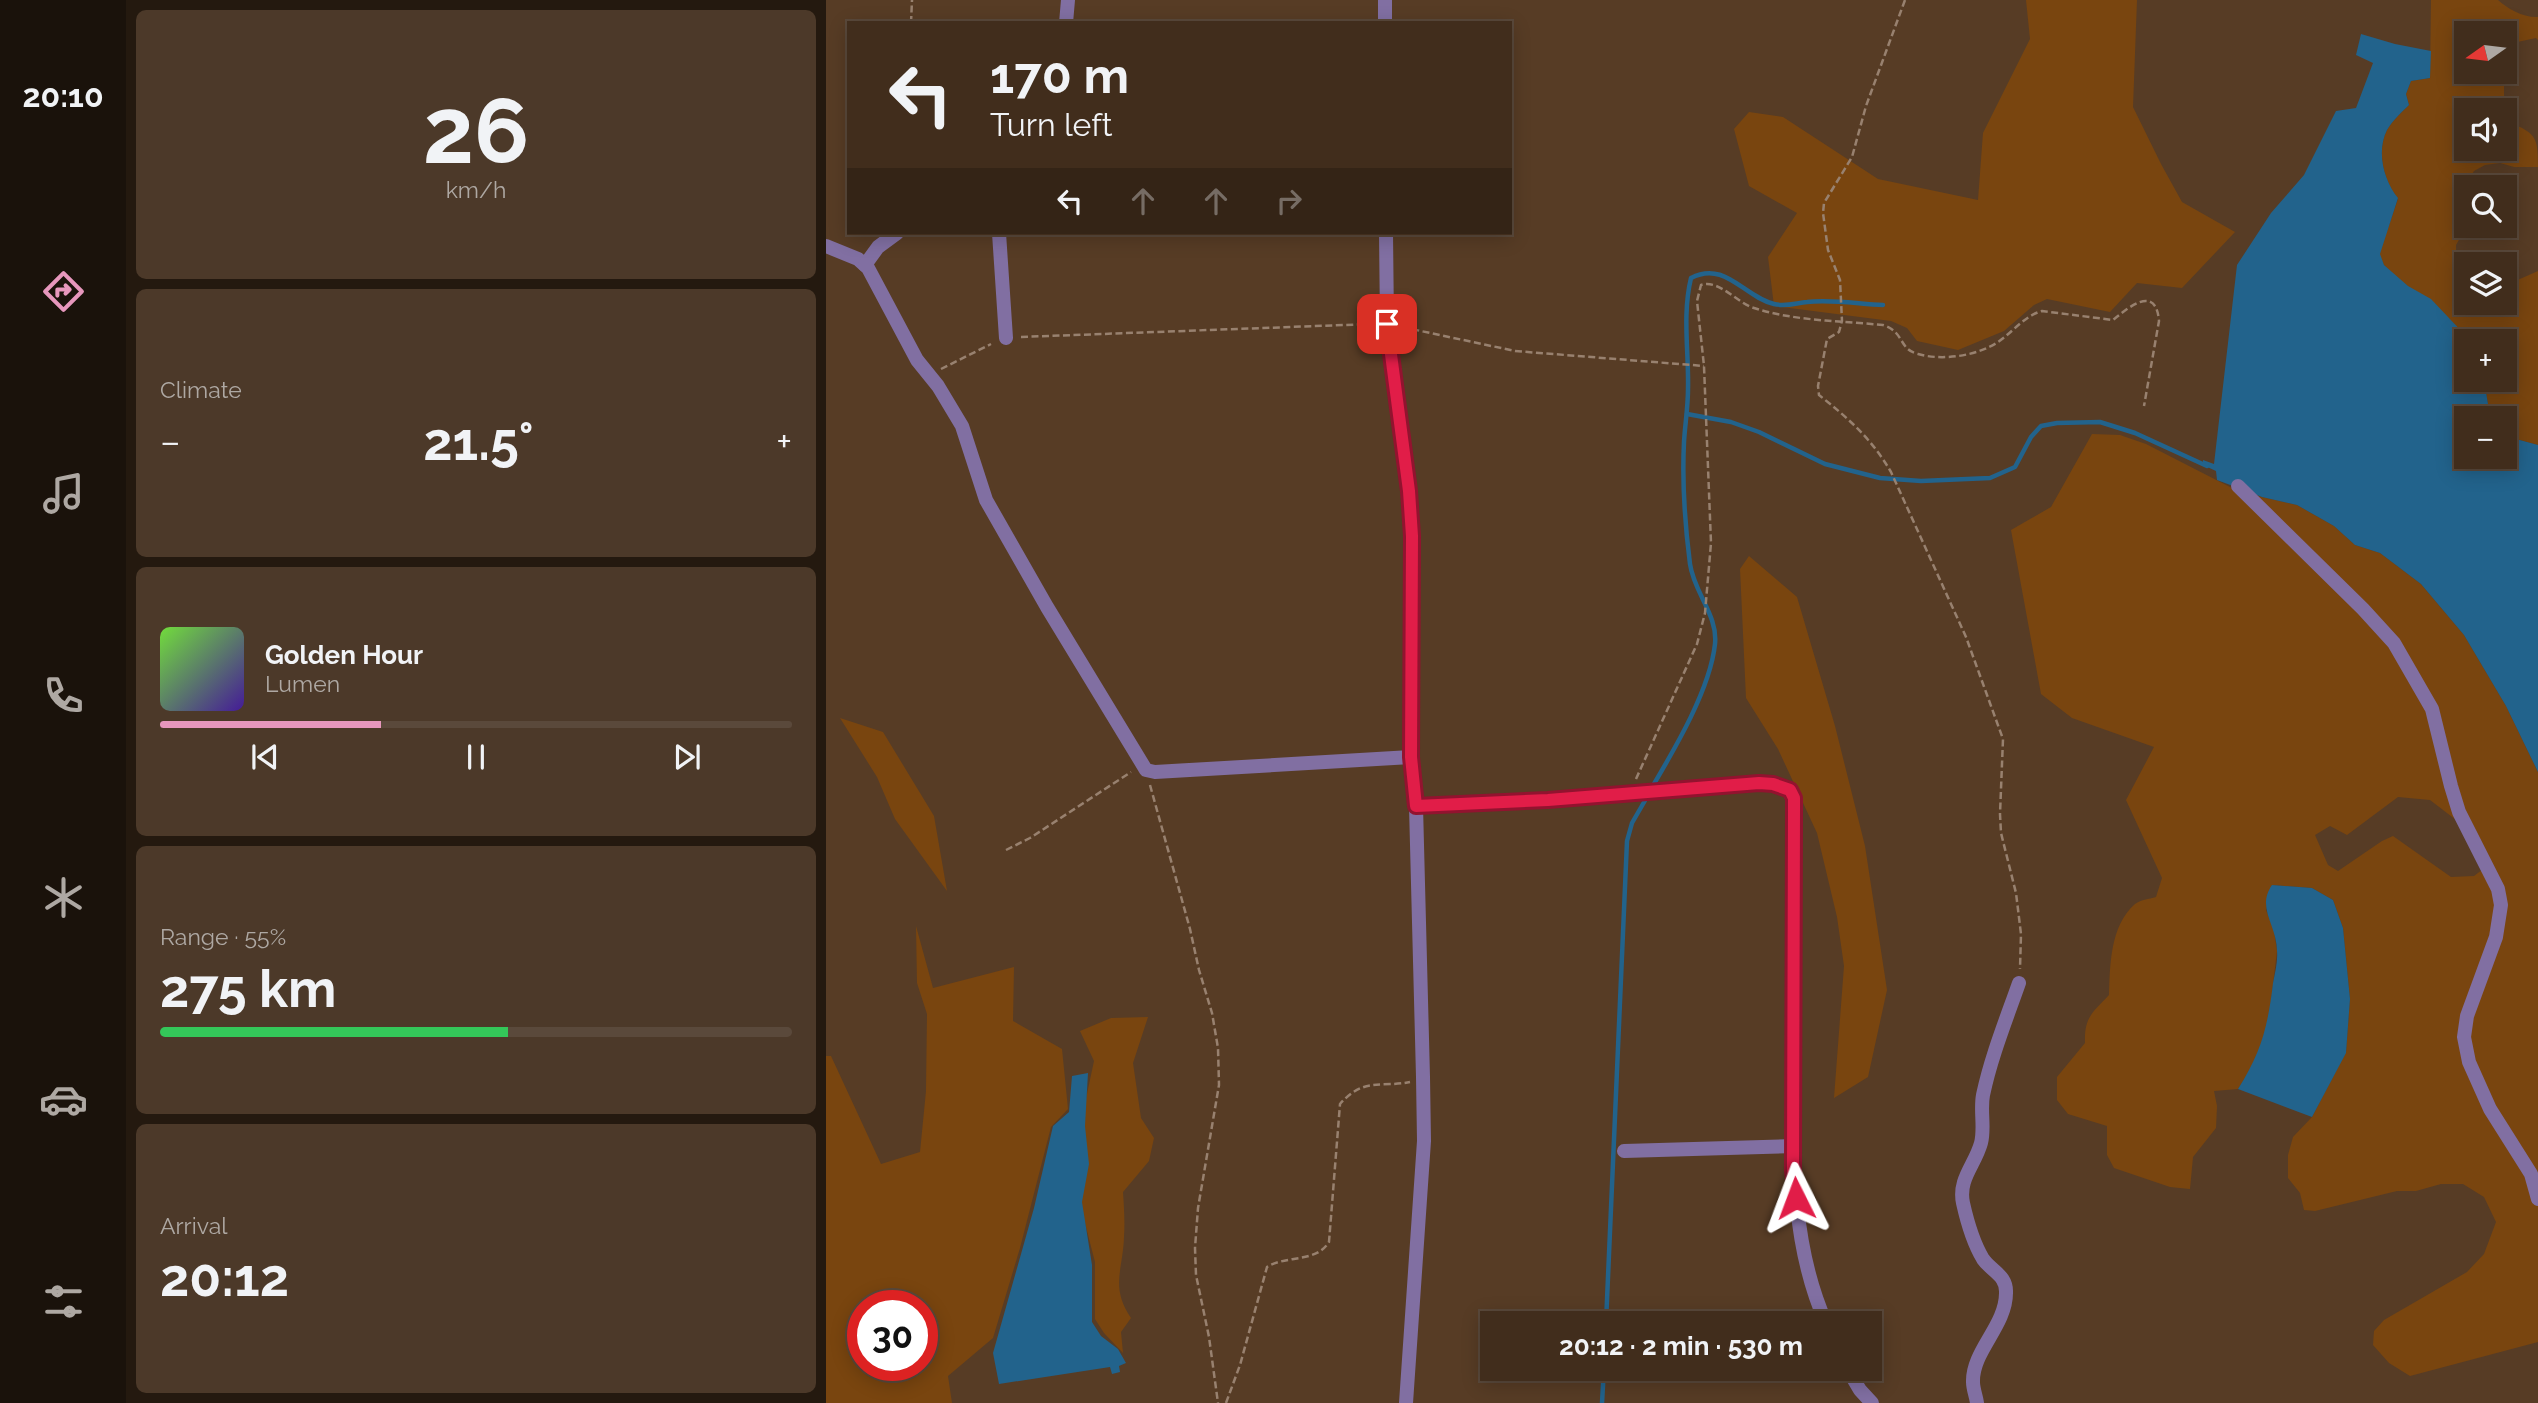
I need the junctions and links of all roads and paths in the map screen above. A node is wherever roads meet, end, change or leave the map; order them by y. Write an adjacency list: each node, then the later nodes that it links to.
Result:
1 (912, 0): 5 (path)
2 (1068, 0): 6 (street)
3 (1385, 0): 7 (street)
4 (1905, 0): 13 (path)
5 (911, 21)
6 (1066, 21)
7 (1385, 21)
8 (894, 235): 12 (street)
9 (999, 235): 15 (street)
10 (1386, 235): 14 (street)
11 (826, 246): 12 (street)
12 (865, 265): 17 (street)
13 (1842, 321): 16 (path); 18 (path); 25 (path)
14 (1387, 324): 15 (path); 16 (path); 20 (street)
15 (1006, 338): 17 (path)
16 (1704, 366): 22 (path)
17 (928, 375): 21 (street)
18 (2144, 406)
19 (2238, 486): 29 (street)
20 (1411, 757): 21 (street); 23 (street)
21 (1146, 768): 24 (path); 32 (path)
22 (1629, 793): 23 (street); 27 (street)
23 (1416, 806): 26 (street)
24 (1006, 850)
25 (2019, 983): 36 (street)
26 (1423, 1077): 33 (path); 34 (street)
27 (1794, 1146): 28 (street); 30 (street)
28 (1624, 1151)
29 (2538, 1199)
30 (1822, 1311)
31 (1855, 1381): 35 (street)
32 (1217, 1403)
33 (1226, 1403)
34 (1406, 1403)
35 (1872, 1403)
36 (1977, 1403)

